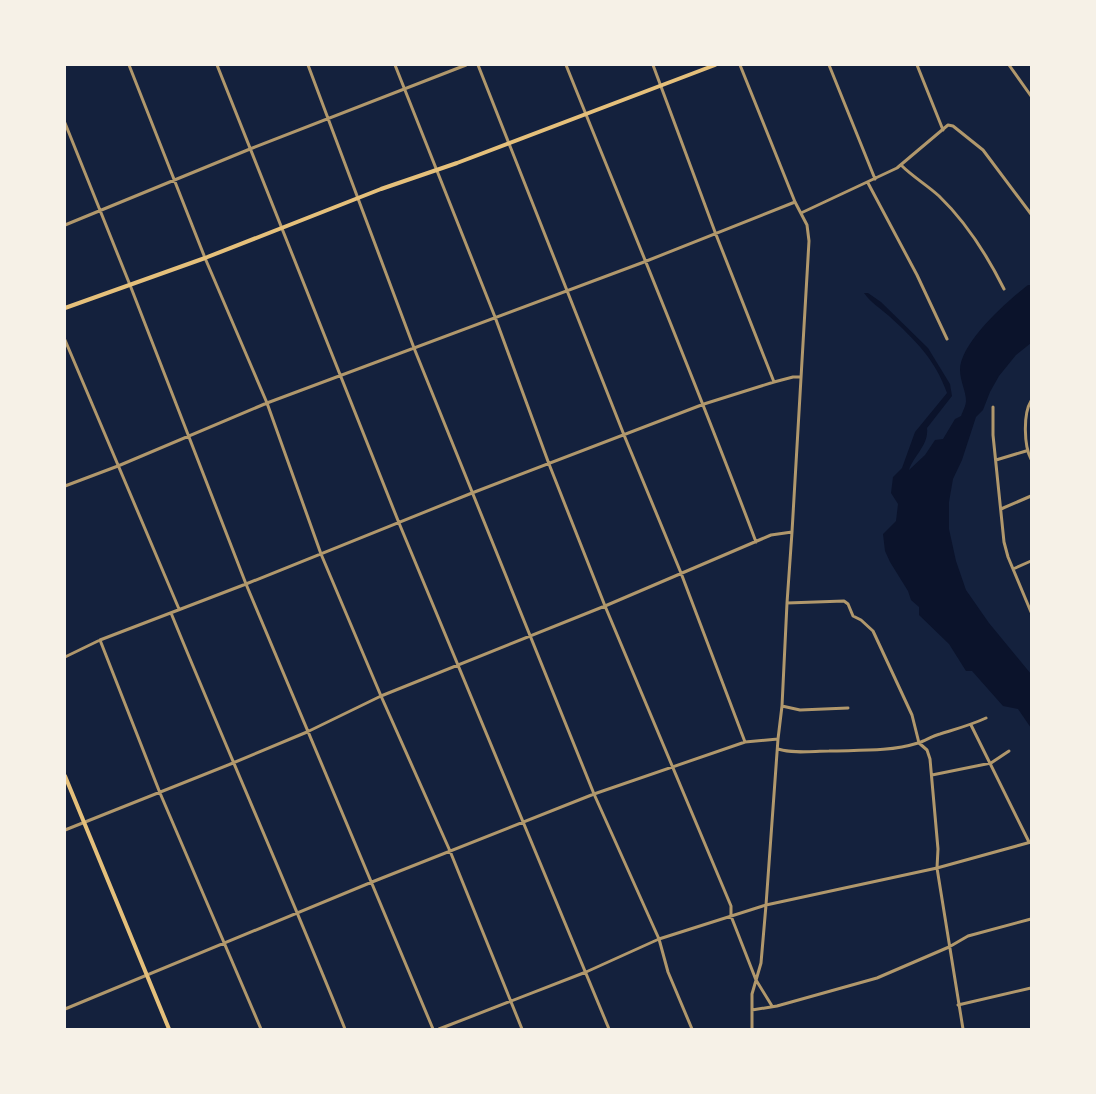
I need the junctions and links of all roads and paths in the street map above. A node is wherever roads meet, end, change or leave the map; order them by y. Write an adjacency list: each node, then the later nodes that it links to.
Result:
1 (128, 65): 25 (street)
2 (217, 65): 22 (street)
3 (308, 65): 18 (street)
4 (396, 65): 15 (street)
5 (466, 65): 15 (street)
6 (478, 65): 21 (street)
7 (566, 65): 17 (street)
8 (653, 65): 14 (street)
9 (715, 65): 14 (main road)
10 (740, 65): 29 (street)
11 (829, 65): 26 (street)
12 (917, 65): 20 (street)
13 (1009, 65): 16 (street)
14 (661, 86): 17 (main road); 35 (street)
15 (404, 89): 18 (street); 24 (street)
16 (1031, 96)
17 (585, 113): 21 (main road); 37 (street)
18 (329, 120): 22 (street); 28 (street)
19 (65, 123): 30 (street)
20 (943, 130): 23 (street); 32 (street)
21 (509, 143): 24 (main road); 40 (street)
22 (250, 149): 25 (street); 34 (street)
23 (901, 165): 26 (street); 39 (street)
24 (436, 170): 28 (main road); 42 (street)
25 (176, 180): 30 (street); 36 (street)
26 (875, 180): 27 (street)
27 (868, 183): 31 (street); 43 (street)
28 (359, 199): 34 (main road); 45 (street)
29 (795, 202): 31 (street); 35 (street)
30 (99, 212): 33 (street); 38 (street)
31 (801, 213): 47 (street)
32 (1031, 214)
33 (65, 225)
34 (282, 228): 36 (main road); 46 (street)
35 (716, 232): 37 (street); 48 (street)
36 (205, 258): 38 (main road); 50 (street)
37 (644, 262): 40 (street); 51 (street)
38 (130, 285): 41 (main road); 53 (street)
39 (1004, 289)
40 (568, 290): 42 (street); 54 (street)
41 (65, 308)
42 (494, 317): 45 (street); 58 (street)
43 (947, 339)
44 (65, 340): 59 (street)
45 (414, 348): 46 (street); 61 (street)
46 (342, 376): 50 (street); 64 (street)
47 (801, 378): 48 (street); 65 (street)
48 (774, 382): 51 (street)
49 (1031, 401): 55 (street)
50 (267, 403): 53 (street); 67 (street)
51 (704, 404): 54 (street); 66 (street)
52 (993, 407): 57 (street)
53 (188, 435): 59 (street); 71 (street)
54 (624, 436): 58 (street); 70 (street)
55 (1026, 451): 56 (street); 57 (street)
56 (1031, 459)
57 (996, 460): 63 (street)
58 (549, 464): 61 (street); 73 (street)
59 (118, 466): 60 (street); 74 (street)
60 (65, 486)
61 (472, 492): 64 (street); 77 (street)
62 (1031, 496): 63 (street)
63 (1001, 510): 69 (street)
64 (399, 523): 67 (street); 80 (street)
65 (792, 532): 66 (street); 72 (street)
66 (756, 542): 70 (street)
67 (321, 554): 71 (street); 81 (street)
68 (1031, 562): 69 (street)
69 (1013, 569): 75 (street)
70 (681, 573): 73 (street); 88 (street)
71 (246, 584): 74 (street); 86 (street)
72 (787, 603): 82 (street); 89 (street)
73 (605, 606): 77 (street); 94 (street)
74 (179, 610): 76 (street)
75 (1031, 612)
76 (170, 613): 78 (street); 92 (street)
77 (530, 637): 80 (street); 98 (street)
78 (100, 640): 79 (street); 97 (street)
79 (65, 657)
80 (459, 665): 81 (street); 100 (street)
81 (381, 696): 86 (street); 103 (street)
82 (782, 706): 83 (street); 87 (street)
83 (848, 708)
84 (986, 718): 85 (street)
85 (971, 725): 89 (street); 93 (street)
86 (307, 732): 92 (street); 105 (street)
87 (778, 739): 88 (street); 90 (street)
88 (745, 742): 94 (street)
89 (919, 743): 90 (street); 95 (street)
90 (778, 749): 106 (street)
91 (1009, 751): 93 (street)
92 (233, 763): 97 (street); 107 (street)
93 (991, 763): 95 (street); 102 (street)
94 (673, 766): 98 (street); 108 (street)
95 (932, 775): 104 (street)
96 (65, 776): 99 (main road)
97 (160, 793): 99 (street); 111 (street)
98 (594, 794): 100 (street); 110 (street)
99 (84, 822): 101 (street); 114 (main road)
100 (522, 823): 103 (street); 113 (street)
101 (65, 830)
102 (1030, 842): 104 (street)
103 (450, 851): 105 (street); 117 (street)
104 (937, 868): 106 (street); 112 (street)
105 (372, 882): 107 (street); 125 (street)
106 (766, 905): 108 (street); 115 (street)
107 (298, 913): 111 (street); 124 (street)
108 (731, 916): 110 (street); 115 (street)
109 (1031, 919): 112 (street)
110 (659, 939): 113 (street); 129 (street)
111 (225, 943): 114 (street); 123 (street)
112 (949, 947): 118 (street); 119 (street)
113 (586, 972): 117 (street); 128 (street)
114 (146, 975): 120 (street); 122 (main road)
115 (756, 980): 119 (street); 121 (street)
116 (1031, 988): 118 (street)
117 (510, 1002): 126 (street); 127 (street)
118 (958, 1005): 131 (street)
119 (772, 1006): 121 (street)
120 (65, 1008)
121 (752, 1010): 130 (street)
122 (169, 1029)
123 (261, 1029)
124 (345, 1029)
125 (433, 1029)
126 (439, 1029)
127 (522, 1029)
128 (609, 1029)
129 (692, 1029)
130 (752, 1029)
131 (963, 1029)

